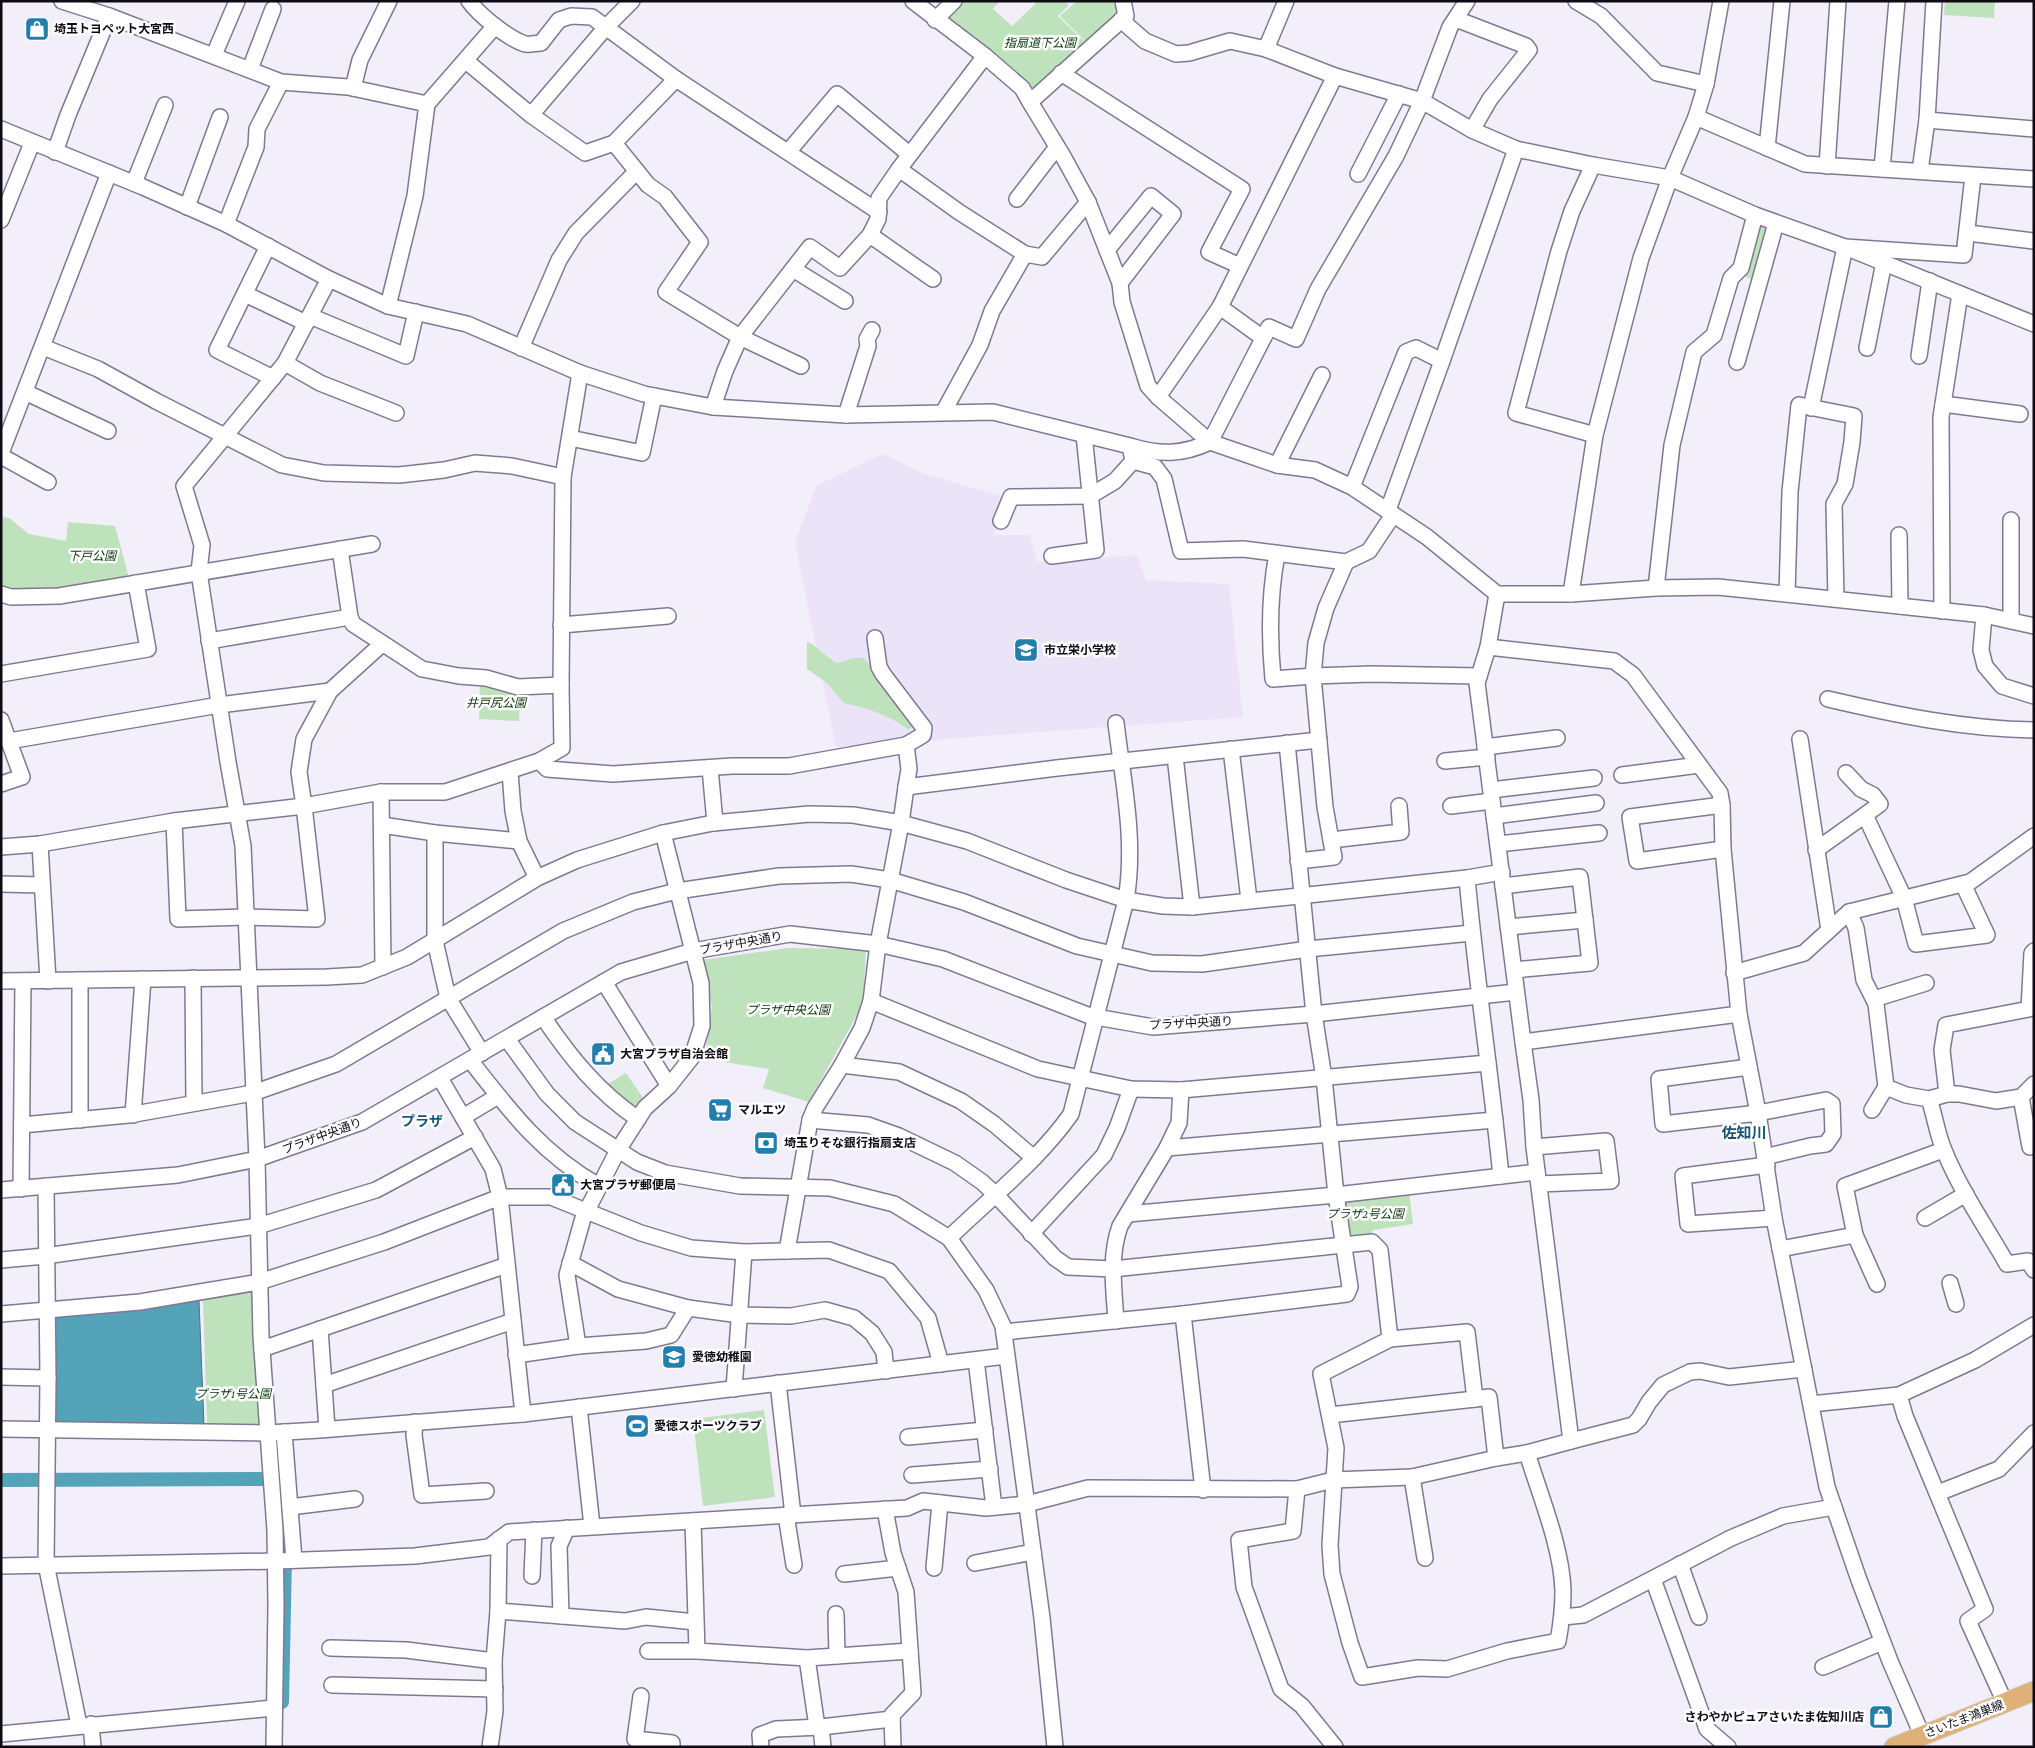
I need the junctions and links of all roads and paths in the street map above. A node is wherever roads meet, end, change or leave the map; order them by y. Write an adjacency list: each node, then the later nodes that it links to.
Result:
1 (62, 1): 18 (street)
2 (237, 1): 25 (street)
3 (389, 1): 34 (street)
4 (469, 1): 22 (street)
5 (632, 1): 23 (street)
6 (912, 1): 20 (street)
7 (954, 1): 20 (street)
8 (1123, 1): 21 (street)
9 (1286, 1): 24 (street)
10 (1467, 1): 19 (street)
11 (1576, 1): 33 (street)
12 (1721, 1): 33 (street)
13 (1782, 1): 50 (street)
14 (1838, 1): 56 (street)
15 (1897, 1): 58 (street)
16 (1934, 1): 43 (street)
17 (273, 9): 28 (street)
18 (109, 16): 25 (street); 52 (street)
19 (1456, 19): 36 (street); 46 (street)
20 (935, 20): 26 (street)
21 (1121, 20): 24 (street); 29 (street)
22 (495, 26): 23 (street); 27 (street)
23 (607, 26): 31 (street); 40 (street)
24 (1266, 49): 30 (street)
25 (214, 55): 28 (street)
26 (986, 56): 37 (street); 54 (street)
27 (466, 60): 38 (street); 40 (street)
28 (250, 69): 32 (street)
29 (1061, 73): 37 (street); 83 (street)
30 (1335, 76): 35 (street); 83 (street)
31 (676, 79): 48 (street); 53 (street)
32 (281, 82): 34 (street); 74 (street)
33 (1706, 84): 42 (street)
34 (353, 88): 38 (street)
35 (1398, 94): 36 (street); 62 (street)
36 (1422, 101): 46 (street); 99 (street)
37 (1030, 102): 49 (street)
38 (427, 104): 92 (street)
39 (165, 105): 66 (street)
40 (531, 115): 48 (street)
41 (220, 117): 69 (street)
42 (1696, 117): 50 (street); 64 (street)
43 (1927, 120): 45 (street); 60 (street)
44 (1, 129): 47 (street)
45 (2034, 129)
46 (1472, 130): 51 (street)
47 (32, 143): 52 (street); 72 (street)
48 (614, 143): 59 (street)
49 (1057, 147): 67 (street); 68 (street)
50 (1767, 148): 56 (street)
51 (1516, 149): 55 (street); 104 (street)
52 (56, 152): 61 (street)
53 (788, 152): 54 (street); 70 (street)
54 (909, 154): 57 (street)
55 (1593, 165): 64 (street); 123 (street)
56 (1827, 166): 58 (street)
57 (899, 169): 70 (street); 81 (street)
58 (1882, 169): 60 (street)
59 (636, 172): 98 (street); 101 (street)
60 (1920, 172): 63 (street)
61 (109, 173): 66 (street); 100 (street)
62 (1358, 174)
63 (1972, 176): 65 (street); 75 (street)
64 (1670, 178): 71 (street); 123 (street)
65 (2034, 179)
66 (134, 183): 69 (street)
67 (1017, 199)
68 (1088, 202): 80 (street); 81 (street)
69 (187, 207): 74 (street)
70 (879, 212): 76 (street)
71 (1755, 215): 73 (street); 146 (street)
72 (1, 220)
73 (1776, 223): 79 (street); 105 (street)
74 (226, 224): 78 (street)
75 (1968, 233): 77 (street); 79 (street)
76 (870, 235): 84 (street); 86 (street)
77 (2034, 241)
78 (268, 246): 85 (street); 89 (street)
79 (1845, 247): 82 (street); 116 (street)
80 (1108, 250): 88 (street); 88 (street)
81 (1025, 254): 117 (street)
82 (1884, 262): 87 (street); 102 (street)
83 (1240, 266): 93 (street)
84 (793, 269): 91 (street); 98 (street)
85 (329, 279): 92 (street); 95 (street)
86 (933, 279)
87 (1930, 281): 90 (street); 103 (street)
88 (1120, 283): 113 (street)
89 (245, 294): 95 (street); 110 (street)
90 (1960, 294): 96 (street); 114 (street)
91 (845, 301)
92 (388, 306): 94 (street)
93 (1220, 307): 99 (street); 113 (street)
94 (416, 312): 95 (street); 101 (street)
95 (308, 319): 106 (street)
96 (2034, 324)
97 (872, 330): 120 (street)
98 (740, 337): 107 (street); 115 (street)
99 (1263, 338): 126 (street)
100 (43, 347): 111 (street); 124 (street)
101 (521, 348): 108 (street)
102 (1866, 348)
103 (1919, 356)
104 (1442, 361): 133 (street); 135 (street)
105 (1737, 362)
106 (285, 364): 110 (street); 118 (street)
107 (801, 366)
108 (580, 373): 112 (street); 125 (street)
109 (1322, 375): 130 (street)
110 (273, 378): 124 (street)
111 (25, 392): 121 (street); 128 (street)
112 (654, 396): 115 (street); 125 (street)
113 (1158, 397): 126 (street)
114 (1943, 404): 119 (street); 153 (street)
115 (713, 407): 120 (street)
116 (1811, 408): 150 (street); 151 (street)
117 (944, 411): 120 (street); 122 (street)
118 (396, 413)
119 (2020, 414)
120 (846, 415)
121 (108, 431)
122 (1084, 435): 127 (street); 134 (street)
123 (1595, 435): 149 (street)
124 (224, 437): 131 (street); 144 (street)
125 (570, 438): 131 (street)
126 (1210, 442): 127 (street); 130 (street)
127 (1130, 446): 129 (street)
128 (1, 455): 132 (street)
129 (1133, 461): 134 (street); 141 (street)
130 (1277, 465): 133 (street)
131 (563, 476): 158 (street)
132 (48, 482)
133 (1352, 487): 135 (street)
134 (1090, 496): 137 (street); 142 (street)
135 (1390, 512): 143 (street); 148 (street)
136 (2012, 520): 157 (street)
137 (1001, 521)
138 (1899, 535): 152 (street)
139 (372, 544): 140 (street)
140 (340, 549): 144 (street); 156 (street)
141 (1277, 554): 143 (street); 165 (street)
142 (1052, 556)
143 (1346, 562): 165 (street)
144 (198, 572): 145 (street); 161 (street)
145 (136, 583): 147 (street); 164 (street)
146 (1656, 588): 149 (street); 150 (street)
147 (1, 594)
148 (1497, 594): 149 (street); 163 (street)
149 (1571, 594)
150 (1787, 594): 151 (street)
151 (1836, 599): 152 (street)
152 (1900, 606): 153 (street)
153 (1942, 611): 154 (street)
154 (1984, 615): 157 (street); 169 (street)
155 (668, 616): 158 (street)
156 (350, 617): 161 (street); 162 (street)
157 (2011, 621): 159 (street)
158 (561, 625): 167 (street)
159 (2034, 626)
160 (875, 638): 180 (street)
161 (209, 641): 171 (street)
162 (382, 644): 167 (street); 168 (street)
163 (1488, 647): 166 (street); 187 (street)
164 (1, 674)
165 (1313, 676): 166 (street); 177 (street)
166 (1479, 676): 182 (street)
167 (561, 685): 184 (street)
168 (330, 691): 171 (street); 198 (street)
169 (2034, 696)
170 (1828, 699): 174 (street)
171 (219, 705): 178 (street); 202 (street)
172 (1, 720): 178 (street)
173 (1116, 723): 185 (street)
174 (2034, 730)
175 (1557, 738): 182 (street)
176 (1800, 739): 218 (street)
177 (1319, 740): 179 (street); 212 (street)
178 (9, 741): 193 (street)
179 (1287, 743): 181 (street); 219 (street)
180 (906, 745): 188 (street); 194 (street)
181 (1231, 749): 183 (street); 231 (street)
182 (1486, 752): 186 (street); 196 (street)
183 (1175, 756): 185 (street); 232 (street)
184 (539, 761): 188 (street); 189 (street)
185 (1120, 761): 194 (street); 230 (street)
186 (1445, 761)
187 (1699, 765): 191 (street); 201 (street)
188 (710, 768): 205 (street)
189 (510, 772): 195 (street); 213 (street)
190 (1846, 773): 203 (street)
191 (1622, 775)
192 (1594, 778): 196 (street)
193 (1, 784)
194 (906, 787): 206 (street)
195 (381, 792): 198 (street); 207 (street)
196 (1492, 802): 197 (street); 200 (street); 215 (street)
197 (1596, 803)
198 (304, 806): 202 (street); 234 (street)
199 (1399, 806): 212 (street)
200 (1451, 806)
201 (1722, 806): 217 (street); 217 (street)
202 (238, 814): 204 (street); 234 (street)
203 (1865, 815): 218 (street); 229 (street)
204 (174, 821): 214 (street); 234 (street)
205 (716, 823): 206 (street); 208 (street)
206 (901, 823): 223 (street); 230 (street)
207 (382, 825): 210 (street); 245 (street)
208 (663, 833): 220 (street); 227 (street)
209 (1599, 833): 215 (street)
210 (434, 834): 213 (street); 239 (street)
211 (2034, 836): 225 (street)
212 (1331, 840): 219 (street)
213 (519, 841): 220 (street)
214 (40, 844): 216 (street); 226 (street)
215 (1498, 844): 222 (street)
216 (1, 847)
217 (1724, 849): 247 (street)
218 (1816, 850): 237 (street)
219 (1298, 861): 228 (street)
220 (537, 878): 239 (street)
221 (1467, 878): 222 (street); 228 (street); 238 (street)
222 (1502, 879): 235 (street); 236 (street)
223 (890, 880): 227 (street); 240 (street); 244 (street)
224 (1, 884): 226 (street)
225 (1963, 884): 229 (street); 229 (street)
226 (42, 885): 254 (street)
227 (677, 891): 242 (street); 259 (street)
228 (1303, 896): 231 (street); 241 (street)
229 (1904, 898): 233 (street)
230 (1126, 900): 232 (street); 244 (street)
231 (1249, 900): 232 (street)
232 (1192, 907)
233 (1849, 912): 237 (street); 260 (street)
234 (246, 917): 248 (street)
235 (1585, 920): 236 (street); 246 (street)
236 (1508, 927): 246 (street)
237 (1829, 930): 247 (street)
238 (1472, 933): 241 (street); 258 (street)
239 (435, 941): 245 (street); 259 (street)
240 (878, 944): 242 (street, プラザ中央通り); 261 (street); 265 (street, プラザ中央通り)
241 (1307, 949): 244 (street); 262 (street)
242 (693, 951): 255 (street, プラザ中央通り); 276 (street)
243 (2034, 951): 281 (street)
244 (1112, 954): 265 (street)
245 (383, 967): 248 (street)
246 (1514, 970): 257 (street)
247 (1734, 973): 263 (street)
248 (247, 977): 249 (street); 280 (street)
249 (193, 978): 250 (street); 285 (street)
250 (143, 979): 251 (street); 288 (street)
251 (80, 980): 254 (street); 291 (street)
252 (1, 981): 253 (street)
253 (23, 981): 254 (street); 294 (street)
254 (48, 981)
255 (604, 982): 264 (street, プラザ中央通り); 276 (street)
256 (1926, 983): 260 (street)
257 (1516, 992): 258 (street, プラザ中央通り); 267 (street)
258 (1481, 997): 262 (street, プラザ中央通り); 269 (street)
259 (448, 998): 268 (street); 280 (street)
260 (1874, 999): 277 (street)
261 (871, 1001): 270 (street); 274 (street)
262 (1314, 1014): 265 (street, プラザ中央通り); 273 (street)
263 (1739, 1014): 267 (street); 271 (street)
264 (543, 1017): 266 (street, プラザ中央通り); 290 (street)
265 (1096, 1017): 274 (street)
266 (507, 1039): 268 (street, プラザ中央通り); 300 (street)
267 (1523, 1042): 297 (street)
268 (476, 1057): 272 (street, プラザ中央通り); 282 (street)
269 (1488, 1063): 273 (street); 293 (street)
270 (842, 1065): 292 (street); 302 (street)
271 (1749, 1067): 287 (street); 287 (street)
272 (440, 1078): 289 (street); 303 (street, プラザ中央通り)
273 (1324, 1078): 279 (street); 295 (street)
274 (1081, 1079): 278 (street); 302 (street)
275 (2034, 1084): 283 (street)
276 (669, 1086): 290 (street)
277 (1886, 1087): 284 (street); 286 (street)
278 (1131, 1089): 279 (street); 321 (street)
279 (1181, 1090): 299 (street)
280 (253, 1093): 285 (street); 303 (street)
281 (1947, 1094): 283 (street); 284 (street)
282 (498, 1096): 289 (street); 308 (street)
283 (2021, 1096): 298 (street)
284 (1929, 1099): 301 (street)
285 (194, 1103): 288 (street)
286 (1872, 1110)
287 (1758, 1113): 304 (street); 304 (street)
288 (133, 1114): 291 (street)
289 (463, 1117): 296 (street)
290 (638, 1119): 300 (street)
291 (80, 1120): 294 (street)
292 (810, 1120): 309 (street); 312 (street)
293 (1496, 1120): 295 (street); 305 (street)
294 (22, 1125): 310 (street)
295 (1330, 1134): 299 (street); 314 (street)
296 (474, 1137): 315 (street); 320 (street)
297 (1534, 1147): 306 (street); 306 (street)
298 (2030, 1147)
299 (1167, 1148): 317 (street)
300 (618, 1150): 308 (street); 309 (street)
301 (1944, 1150): 313 (street); 322 (street)
302 (1034, 1158): 312 (street)
303 (257, 1159): 307 (street, プラザ中央通り); 320 (street)
304 (1766, 1161): 318 (street); 318 (street)
305 (1501, 1176): 306 (street); 314 (street)
306 (1538, 1178): 377 (street)
307 (46, 1186): 310 (street, プラザ中央通り); 328 (street)
308 (599, 1186): 316 (street)
309 (798, 1187): 323 (street); 326 (street)
310 (21, 1189): 311 (street, プラザ中央通り)
311 (1, 1190)
312 (995, 1194): 321 (street); 323 (street)
313 (1966, 1194): 319 (street); 333 (street)
314 (1336, 1195): 317 (street); 324 (street)
315 (500, 1197): 316 (street); 331 (street); 334 (street)
316 (587, 1210): 327 (street); 330 (street)
317 (1128, 1214): 332 (street)
318 (1774, 1218): 325 (street)
319 (1925, 1218)
320 (258, 1226): 328 (street); 334 (street)
321 (1030, 1234): 332 (street)
322 (1855, 1235): 325 (street); 336 (street)
323 (949, 1238): 347 (street)
324 (1344, 1244): 332 (street); 341 (street); 348 (street)
325 (1780, 1249): 355 (street)
326 (787, 1251): 327 (street); 354 (street)
327 (744, 1252): 342 (street)
328 (45, 1256): 329 (street); 339 (street)
329 (1, 1260)
330 (570, 1263): 338 (street); 349 (street)
331 (506, 1265): 343 (street); 346 (street)
332 (1113, 1269): 344 (street)
333 (2034, 1270)
334 (259, 1282): 339 (street); 350 (street)
335 (1950, 1283): 337 (street)
336 (1877, 1284)
337 (1956, 1304)
338 (688, 1308): 342 (street); 349 (street)
339 (46, 1309): 340 (street); 358 (street)
340 (1, 1314)
341 (1183, 1314): 344 (street); 385 (street)
342 (740, 1315): 356 (street); 361 (street)
343 (513, 1321): 351 (street); 360 (street)
344 (1116, 1321): 347 (street)
345 (2034, 1325): 362 (street)
346 (320, 1329): 350 (street); 360 (street)
347 (1004, 1332): 352 (street)
348 (1390, 1339): 363 (street); 367 (street)
349 (578, 1346): 351 (street)
350 (262, 1348): 374 (street)
351 (516, 1355): 366 (street)
352 (1006, 1356): 353 (street); 390 (street)
353 (976, 1360): 354 (street); 372 (street)
354 (941, 1364): 356 (street)
355 (1804, 1369): 364 (street); 377 (street)
356 (886, 1370): 359 (street)
357 (1, 1377): 358 (street)
358 (48, 1378): 370 (street)
359 (778, 1383): 361 (street); 395 (street)
360 (324, 1385): 371 (street)
361 (734, 1388): 365 (street)
362 (1899, 1395): 364 (street); 387 (street)
363 (1475, 1399): 367 (street); 379 (street)
364 (1811, 1404): 393 (street)
365 (579, 1407): 366 (street); 397 (street)
366 (523, 1414): 368 (street)
367 (1330, 1415): 383 (street)
368 (415, 1422): 371 (street); 386 (street)
369 (1, 1429): 370 (street)
370 (46, 1429): 374 (street); 406 (street)
371 (327, 1429): 373 (street)
372 (985, 1430): 376 (street); 380 (street)
373 (284, 1432): 374 (street); 391 (street)
374 (268, 1433): 404 (street)
375 (2034, 1433): 387 (street)
376 (908, 1437)
377 (1571, 1441): 378 (street)
378 (1527, 1453): 379 (street); 418 (street)
379 (1496, 1458): 382 (street)
380 (990, 1469): 381 (street); 392 (street)
381 (912, 1475)
382 (1412, 1478): 383 (street); 402 (street)
383 (1333, 1480): 384 (street); 418 (street)
384 (1297, 1489): 385 (street); 449 (street)
385 (1203, 1490): 390 (street)
386 (486, 1491)
387 (1938, 1494): 434 (street)
388 (355, 1499): 391 (street)
389 (940, 1503): 392 (street); 394 (street); 411 (street)
390 (1027, 1504): 392 (street); 401 (street)
391 (290, 1506): 403 (street)
392 (994, 1507)
393 (1834, 1507): 407 (street); 421 (street)
394 (885, 1509): 395 (street); 410 (street)
395 (790, 1515): 396 (street); 408 (street)
396 (693, 1520): 397 (street); 420 (street)
397 (592, 1526): 398 (street)
398 (567, 1528): 399 (street); 417 (street)
399 (534, 1530): 400 (street); 413 (street)
400 (499, 1539): 403 (street); 415 (street)
401 (1033, 1552): 405 (street); 448 (street)
402 (1425, 1558)
403 (294, 1560): 404 (street)
404 (276, 1561): 406 (street); 435 (street)
405 (974, 1563)
406 (46, 1564): 409 (street); 437 (street)
407 (1680, 1564): 414 (street); 419 (street)
408 (794, 1565)
409 (1, 1566)
410 (898, 1568): 412 (street); 425 (street)
411 (934, 1568)
412 (844, 1574)
413 (532, 1576)
414 (1653, 1579): 418 (street); 450 (street)
415 (498, 1611): 417 (street); 428 (street)
416 (836, 1614): 426 (street)
417 (561, 1616): 420 (street)
418 (1563, 1617)
419 (1699, 1617)
420 (696, 1622): 424 (street)
421 (1882, 1642): 429 (street); 440 (street)
422 (330, 1648): 428 (street)
423 (648, 1651): 424 (street)
424 (697, 1651): 427 (street)
425 (910, 1651): 426 (street); 436 (street)
426 (837, 1656): 427 (street)
427 (807, 1658): 438 (street)
428 (494, 1661): 431 (street)
429 (1823, 1667)
430 (332, 1685): 431 (street)
431 (494, 1689): 443 (street)
432 (2034, 1691): 434 (main road, さいたま鴻巣線)
433 (641, 1696): 444 (street)
434 (2004, 1703): 440 (main road, さいたま鴻巣線)
435 (274, 1708): 437 (street); 442 (street)
436 (892, 1719): 438 (street); 447 (street)
437 (85, 1725): 439 (street); 441 (street)
438 (819, 1727): 445 (street); 446 (street)
439 (1, 1734)
440 (1922, 1735): 451 (main road, さいたま鴻巣線)
441 (93, 1747)
442 (274, 1747)
443 (490, 1747)
444 (672, 1747)
445 (761, 1747)
446 (823, 1747)
447 (893, 1747)
448 (1055, 1747)
449 (1335, 1747)
450 (1728, 1747)
451 (1894, 1747)

